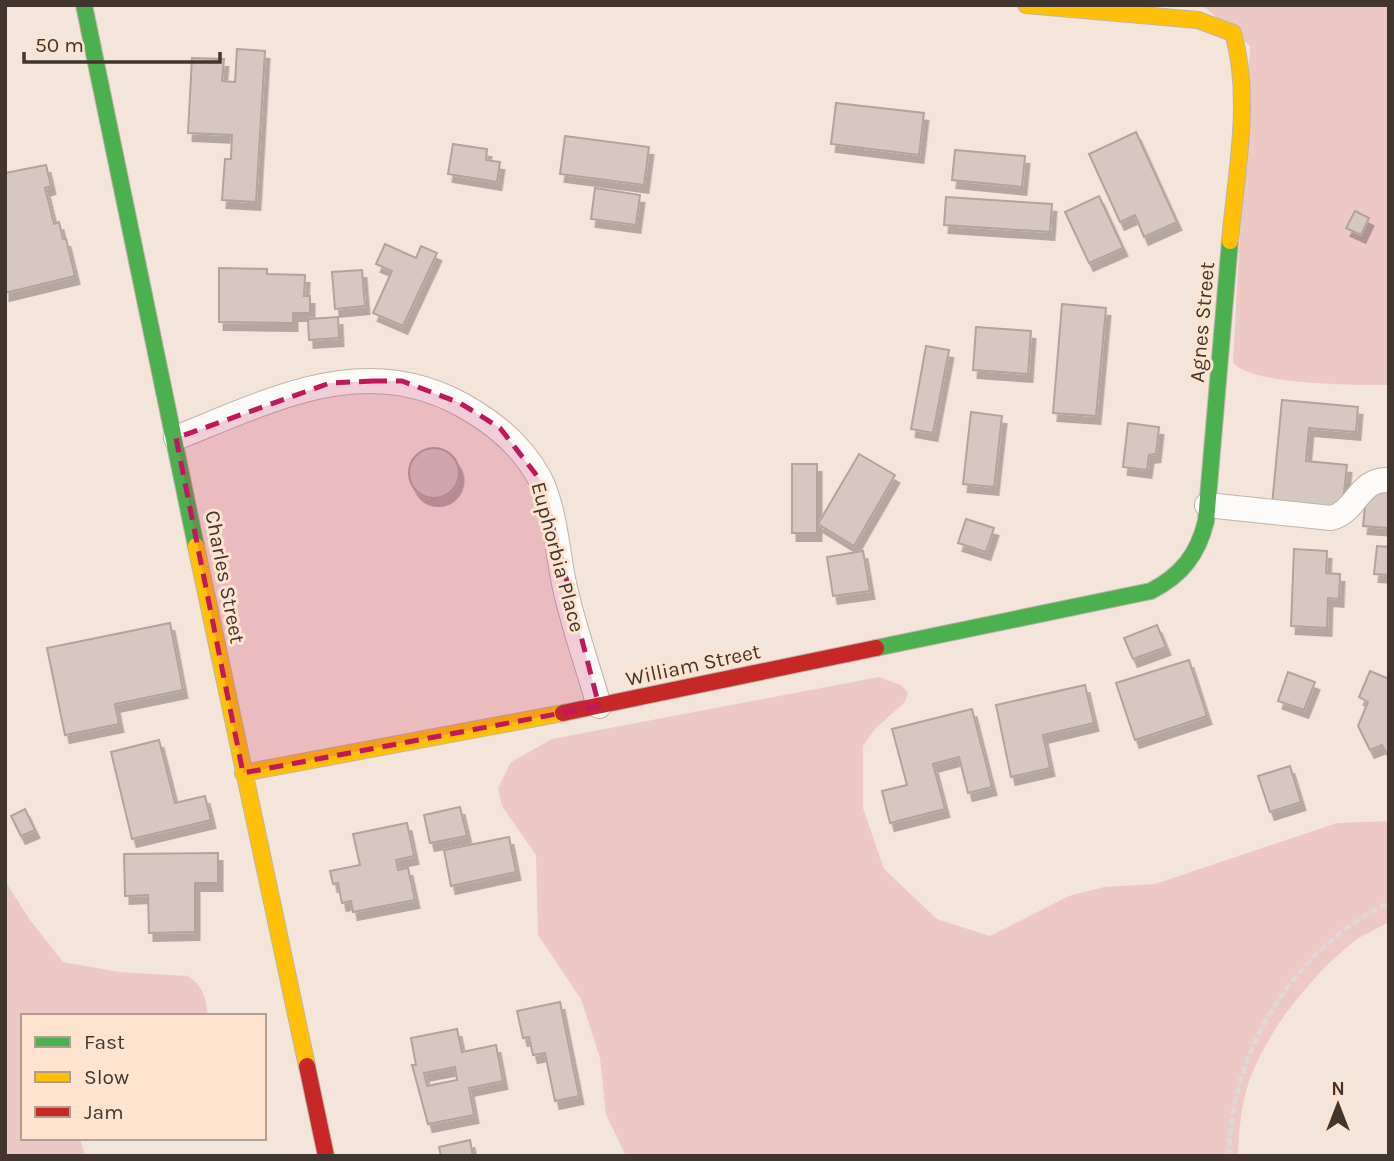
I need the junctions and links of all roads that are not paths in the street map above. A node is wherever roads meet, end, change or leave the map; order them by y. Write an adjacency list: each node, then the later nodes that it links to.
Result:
1 (84, 5): 3 (street, Charles Street)
2 (1026, 5): 5 (street, Agnes Street)
3 (176, 438): 7 (street, Euphorbia Place); 8 (street, Charles Street)
4 (1389, 480): 5 (street)
5 (1208, 505): 6 (street, Agnes Street)
6 (1151, 591): 7 (street, William Street)
7 (599, 706): 8 (street, William Street)
8 (243, 773): 9 (street, Charles Street)
9 (326, 1156)

